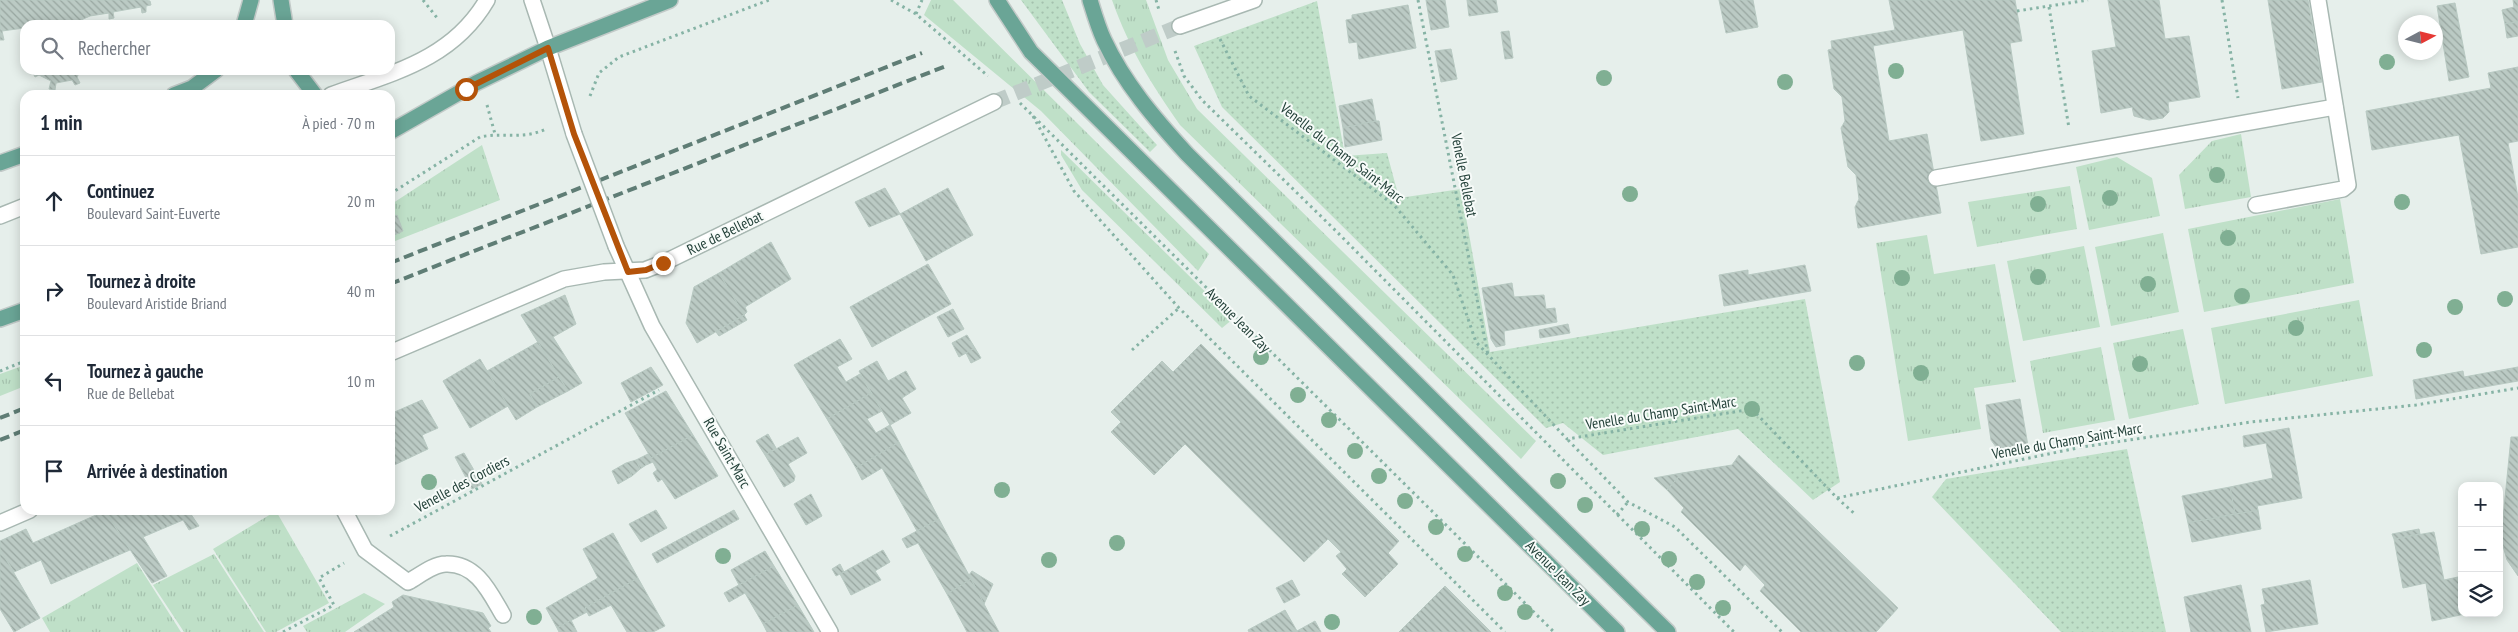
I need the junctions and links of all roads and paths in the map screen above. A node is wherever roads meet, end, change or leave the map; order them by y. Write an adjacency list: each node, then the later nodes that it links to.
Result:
1 (251, 0): 23 (main road)
2 (281, 0): 24 (main road)
3 (423, 0): 25 (path)
4 (487, 0): 29 (street)
5 (532, 0): 28 (street, Rue Saint-Marc)
6 (670, 0): 28 (main road)
7 (769, 0): 42 (path)
8 (891, 0): 20 (path)
9 (922, 0): 20 (path)
10 (997, 0): 79 (main road, Avenue Jean Zay)
11 (1090, 0): 80 (main road)
12 (1156, 0): 22 (path)
13 (1254, 0): 21 (street)
14 (1418, 0): 60 (path, Venelle Bellebat)
15 (2088, 0): 18 (path)
16 (2222, 0): 43 (path)
17 (2318, 0): 40 (street)
18 (2049, 7): 19 (path); 46 (path)
19 (2017, 11)
20 (916, 14): 33 (path)
21 (1209, 16): 26 (street); 60 (path, Venelle du Champ Saint-Marc)
22 (1162, 17)
23 (245, 20)
24 (284, 20)
25 (439, 21)
26 (1180, 26)
27 (1172, 42): 70 (path)
28 (548, 48): 42 (street, Rue Saint-Marc); 44 (main road)
29 (395, 72)
30 (209, 75): 34 (main road)
31 (300, 75): 35 (main road)
32 (386, 75): 36 (street)
33 (994, 81)
34 (187, 90)
35 (311, 90)
36 (345, 90)
37 (1016, 99): 41 (path, Avenue Jean Zay)
38 (994, 102): 54 (street, Rue de Bellebat)
39 (487, 104): 45 (path)
40 (2334, 107): 43 (street); 51 (street)
41 (1030, 112): 55 (path); 78 (path, Avenue Jean Zay)
42 (568, 118): 45 (path); 54 (street, Rue Saint-Marc, bridge)
43 (2242, 124): 46 (street)
44 (395, 129)
45 (495, 134): 50 (path)
46 (2073, 154): 49 (street)
47 (20, 156): 48 (main road)
48 (0, 163)
49 (1936, 178)
50 (395, 191)
51 (2256, 205)
52 (20, 208): 53 (street)
53 (0, 216)
54 (628, 272): 58 (street, Rue de Bellebat); 76 (street, Rue Saint-Marc)
55 (1179, 308): 59 (path); 77 (path)
56 (20, 312): 57 (main road)
57 (0, 319)
58 (395, 350)
59 (1132, 350)
60 (1488, 355): 65 (path, Venelle du Champ Saint-Marc)
61 (20, 362): 62 (path)
62 (0, 371)
63 (664, 388): 73 (path, Venelle des Cordiers)
64 (2518, 388): 66 (path, Venelle du Champ Saint-Marc)
65 (1567, 439): 66 (path, Venelle du Champ Saint-Marc); 67 (path)
66 (1837, 498): 71 (path)
67 (1628, 502): 70 (path); 82 (path)
68 (20, 514): 72 (street)
69 (347, 515): 73 (street)
70 (1617, 515): 81 (path)
71 (1856, 515)
72 (0, 523)
73 (366, 550): 74 (street); 75 (path, Venelle des Cordiers)
74 (503, 615)
75 (283, 632)
76 (830, 632)
77 (1505, 632)
78 (1554, 632)
79 (1617, 632)
80 (1668, 632)
81 (1734, 632)
82 (1782, 632)

